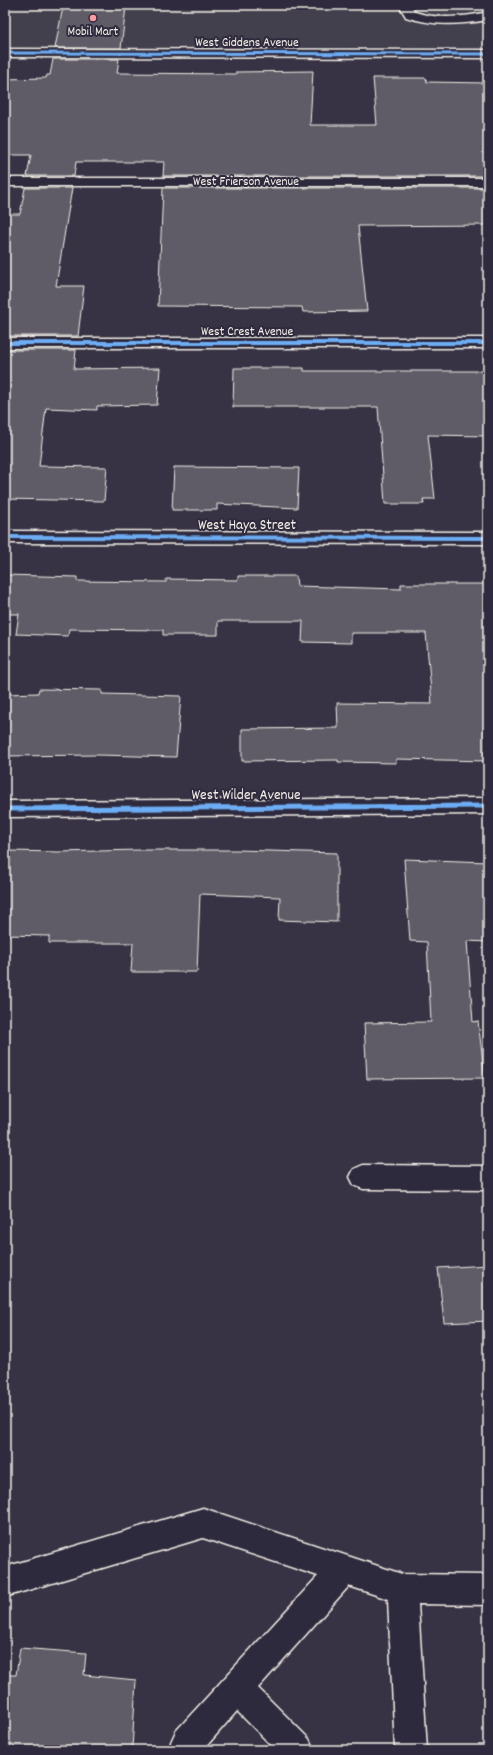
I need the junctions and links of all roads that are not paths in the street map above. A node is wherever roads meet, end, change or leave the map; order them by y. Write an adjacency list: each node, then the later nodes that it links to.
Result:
1 (405, 5): 2 (street)
2 (488, 16)
3 (5, 53): 4 (street, West Giddens Avenue)
4 (488, 54)
5 (5, 182): 6 (street, West Frierson Avenue)
6 (488, 182)
7 (5, 343): 8 (street, West Crest Avenue)
8 (488, 343)
9 (5, 537): 10 (street, West Haya Street)
10 (488, 538)
11 (488, 806): 12 (street, West Wilder Avenue)
12 (5, 809)
13 (363, 1177): 14 (street)
14 (488, 1178)
15 (344, 1570): 16 (street); 17 (street); 19 (street)
16 (5, 1582)
17 (402, 1589): 18 (street); 22 (street)
18 (488, 1590)
19 (236, 1688): 20 (street); 21 (street)
20 (187, 1750)
21 (298, 1750)
22 (411, 1750)

